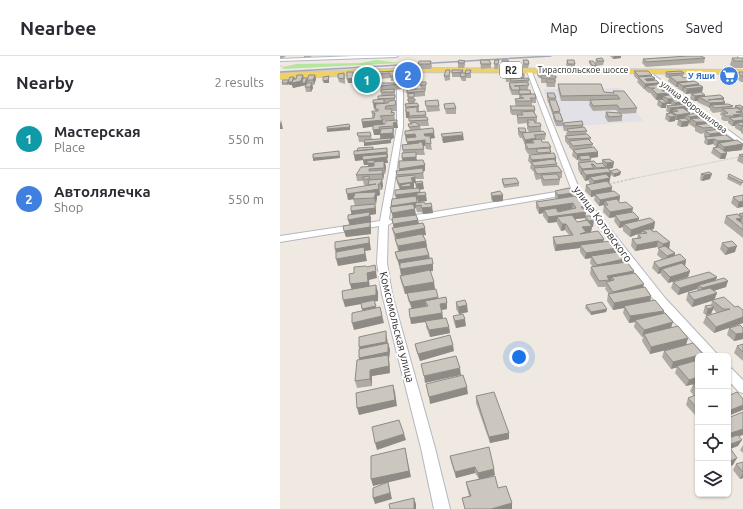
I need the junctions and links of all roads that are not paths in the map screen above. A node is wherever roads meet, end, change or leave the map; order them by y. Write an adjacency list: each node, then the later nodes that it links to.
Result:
1 (396, 56): 2 (street)
2 (280, 60)
3 (400, 70): 4 (main road, Тираспольское шоссе / R2); 7 (main road, Тираспольское шоссе / R2); 10 (street, Комсомольская улица)
4 (528, 70): 5 (main road, Тираспольское шоссе / R2); 9 (street, улица Котовского)
5 (645, 71): 6 (main road, Тираспольское шоссе / R2); 8 (street, улица Ворошилова)
6 (743, 72)
7 (280, 76)
8 (743, 144)
9 (576, 191): 10 (street); 12 (street, улица Котовского)
10 (384, 223): 11 (street); 15 (street, Комсомольская улица)
11 (280, 239)
12 (710, 353)
13 (731, 375): 14 (street)
14 (743, 388)
15 (442, 509)

